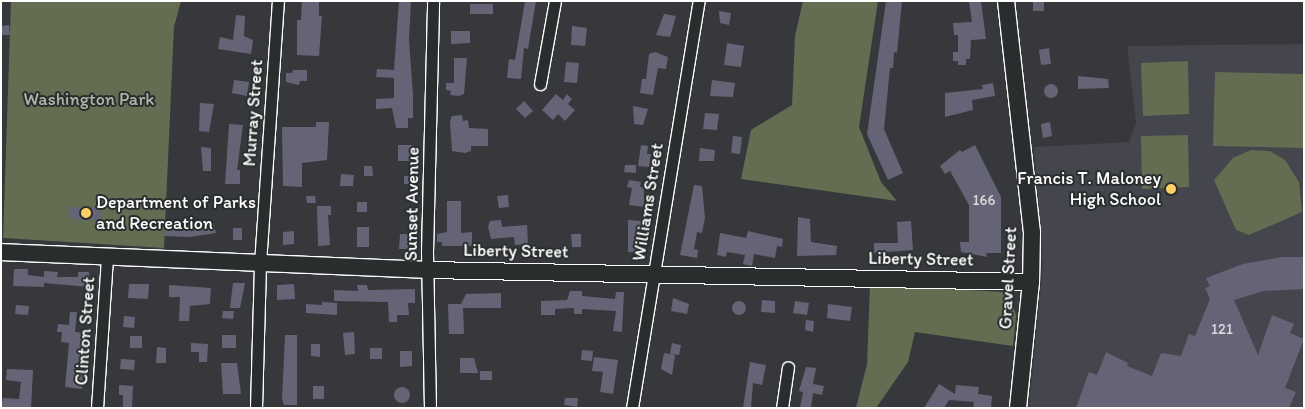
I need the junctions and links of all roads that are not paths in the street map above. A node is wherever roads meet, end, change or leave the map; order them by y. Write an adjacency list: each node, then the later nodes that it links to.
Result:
1 (278, 1): 9 (street, Murray Street)
2 (433, 1): 10 (street, Sunset Avenue)
3 (555, 1): 6 (street)
4 (699, 1): 11 (street, Williams Street)
5 (1006, 1): 12 (main road, Gravel Street)
6 (540, 84)
7 (1, 252): 8 (main road, Liberty Street)
8 (107, 256): 9 (main road, Liberty Street); 14 (street, Clinton Street)
9 (260, 264): 10 (main road, Liberty Street); 15 (street, Murray Street)
10 (428, 270): 11 (main road, Liberty Street); 16 (street, Sunset Avenue)
11 (654, 274): 12 (main road, Liberty Street); 17 (street, Williams Street)
12 (1031, 282): 19 (main road, Gravel Street)
13 (788, 367): 18 (street)
14 (97, 408)
15 (256, 408)
16 (430, 408)
17 (632, 408)
18 (782, 408)
19 (1018, 408)

